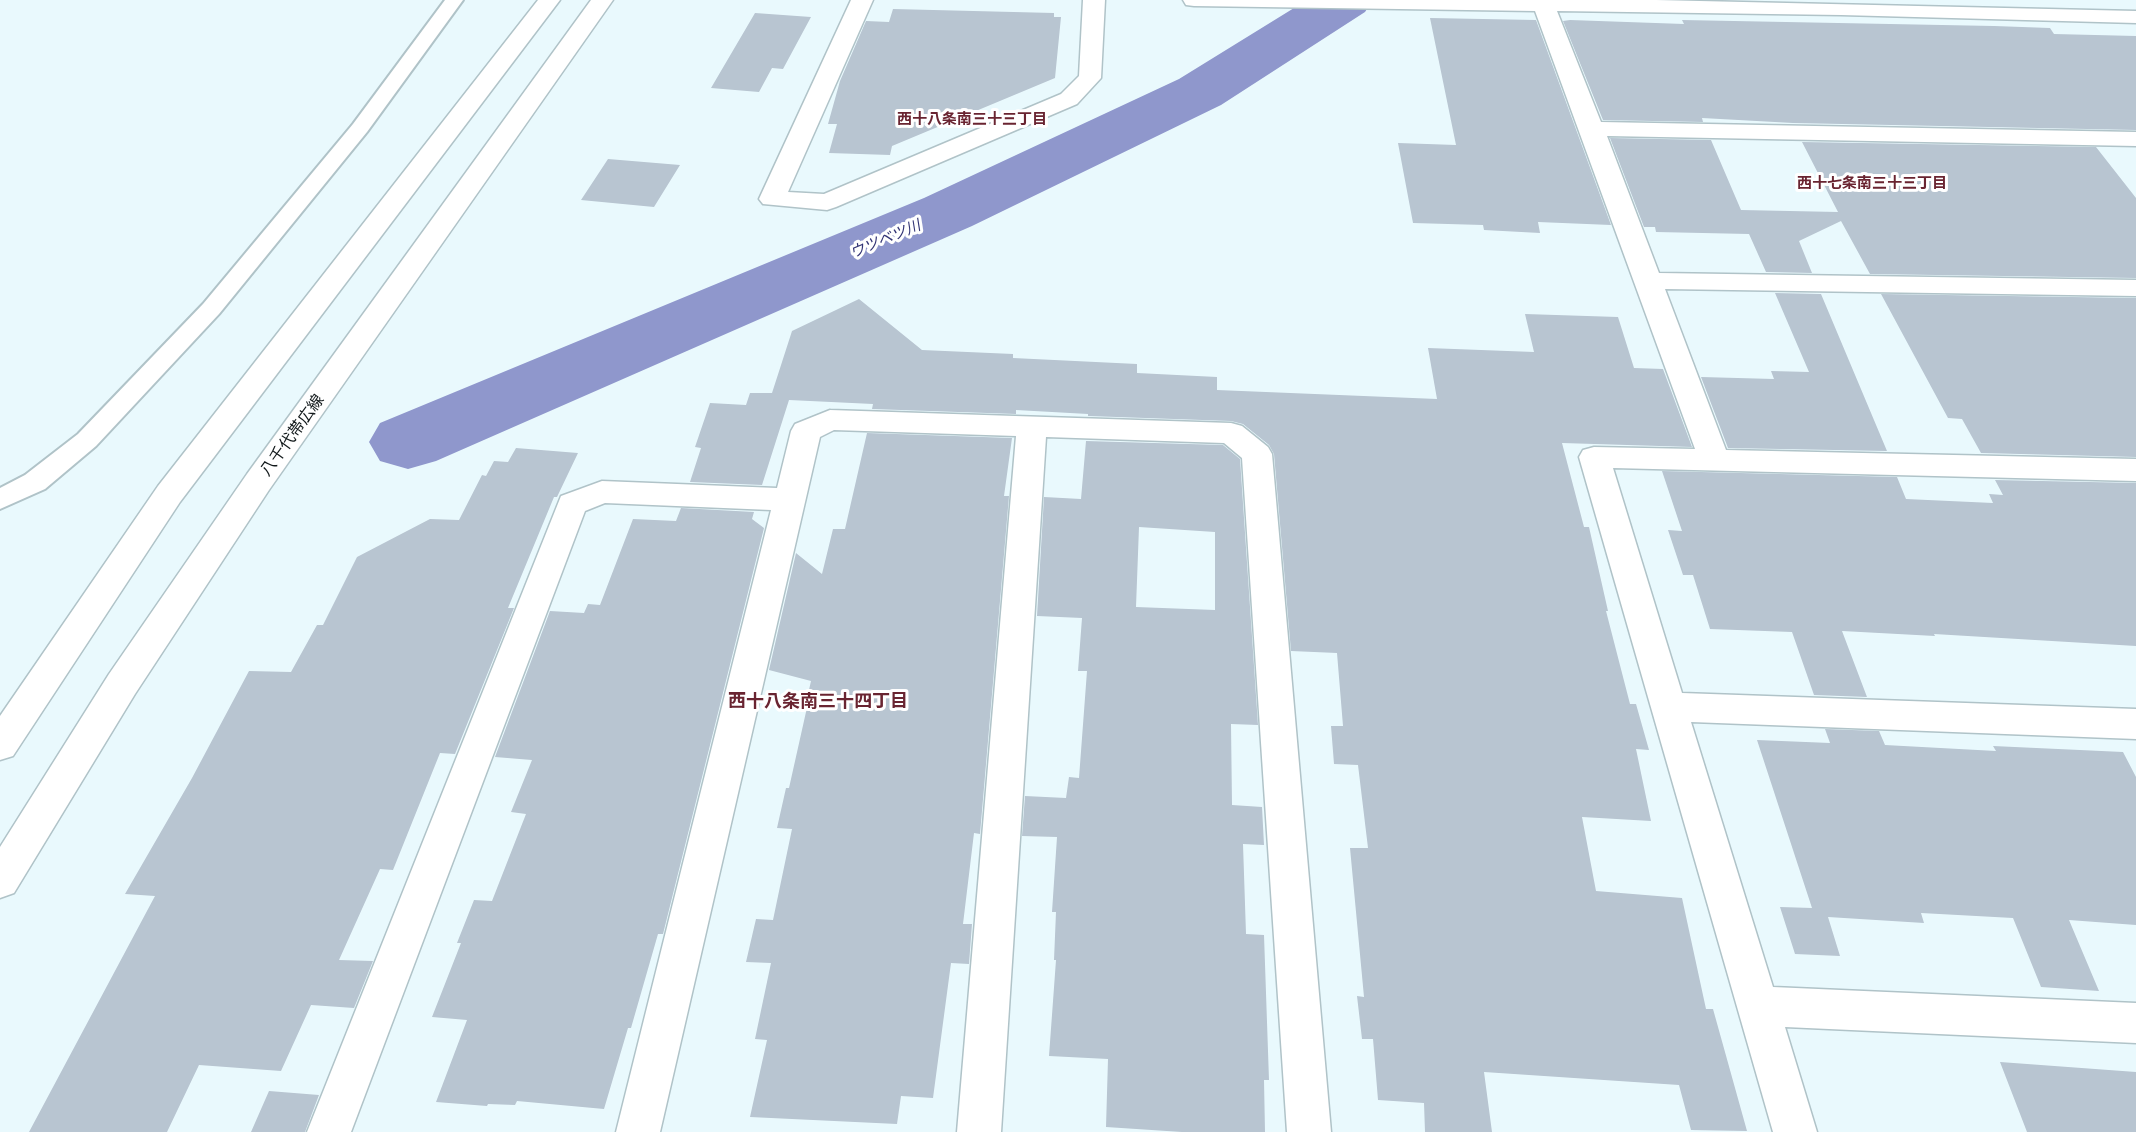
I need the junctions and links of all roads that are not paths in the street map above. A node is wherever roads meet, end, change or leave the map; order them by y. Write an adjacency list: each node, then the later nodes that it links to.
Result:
1 (454, 0): 18 (lane)
2 (549, 0): 22 (street)
3 (602, 0): 23 (street, 八千代帯広線)
4 (862, 0): 5 (street)
5 (1094, 0)
6 (1194, 0): 7 (street)
7 (1275, 1): 8 (street)
8 (1543, 4): 9 (street); 11 (street)
9 (1838, 5): 10 (street)
10 (2136, 17)
11 (1592, 129): 12 (street); 13 (street)
12 (2136, 139)
13 (1647, 280): 14 (street); 16 (street)
14 (2136, 288)
15 (1032, 426): 19 (street); 29 (street); 30 (street)
16 (1714, 458): 17 (street); 20 (street)
17 (2136, 470)
18 (0, 499)
19 (788, 500): 26 (street); 28 (street)
20 (1670, 707): 21 (street); 24 (street)
21 (2136, 724)
22 (0, 745)
23 (0, 881)
24 (1757, 1006): 25 (street); 31 (street)
25 (2136, 1023)
26 (329, 1132): 27 (street)
27 (341, 1132)
28 (638, 1132)
29 (979, 1132)
30 (1309, 1132)
31 (1794, 1132)

